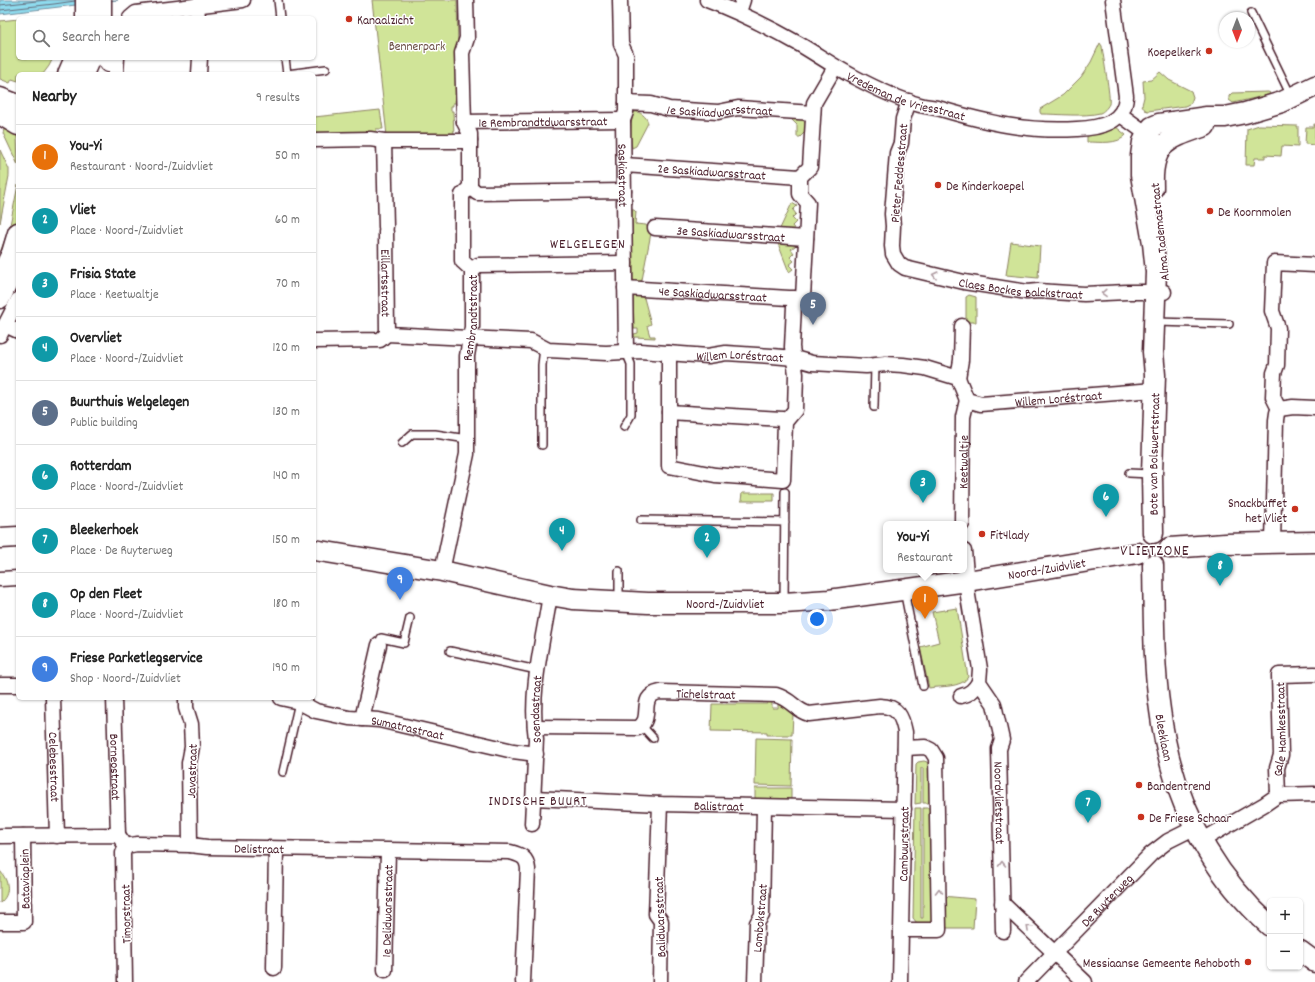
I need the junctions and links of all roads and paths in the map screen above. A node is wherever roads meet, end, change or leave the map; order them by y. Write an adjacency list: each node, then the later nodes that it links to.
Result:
1 (243, 0): 8 (street)
2 (278, 0): 10 (lane)
3 (466, 0): 33 (street, Rembrandtstraat)
4 (620, 0): 27 (street, Saskiastraat)
5 (707, 0): 7 (street, Vredeman de Vriesstraat)
6 (1112, 0): 31 (street)
7 (741, 6): 16 (street, Vredeman de Vriesstraat)
8 (197, 12): 9 (street)
9 (132, 16)
10 (280, 16)
11 (1255, 21): 25 (lane)
12 (74, 60): 18 (main road)
13 (200, 60): 20 (street)
14 (285, 60): 21 (lane)
15 (109, 64): 19 (main road)
16 (835, 67): 26 (street, Vredeman de Vriesstraat); 30 (street)
17 (326, 69): 22 (lane)
18 (69, 72)
19 (88, 72)
20 (199, 72)
21 (287, 72)
22 (303, 72)
23 (1315, 86): 25 (main road)
24 (0, 98): 28 (main road)
25 (1292, 98): 35 (main road)
26 (909, 102): 31 (street, Vredeman de Vriesstraat); 46 (street, Pieter Feddesstraat)
27 (626, 103): 30 (street, 1e Saskiadwarsstraat); 32 (street, Saskiastraat)
28 (16, 104)
29 (0, 114): 34 (main road)
30 (813, 114): 40 (street)
31 (1122, 116): 35 (street)
32 (623, 120): 33 (street, 1e Rembrandtdwarsstraat); 39 (street, Saskiastraat)
33 (464, 122): 38 (street, Rembrandtstraat)
34 (16, 124)
35 (1154, 139): 53 (main road, Alma Tademastraat)
36 (316, 140): 37 (street)
37 (384, 141): 38 (street); 62 (street, Eillartsstraat)
38 (470, 141): 41 (street, Rembrandtstraat)
39 (624, 165): 40 (street, 2e Saskiadwarsstraat); 42 (street, Saskiastraat)
40 (800, 177): 44 (street)
41 (470, 187): 42 (street); 50 (street, Rembrandtstraat)
42 (624, 192): 48 (street, Saskiastraat)
43 (655, 228): 44 (street, 3e Saskiadwarsstraat)
44 (806, 238): 55 (street)
45 (16, 240): 51 (main road)
46 (892, 246): 53 (street, Claes Bockes Balckstraat, one-way to 46)
47 (16, 263): 54 (main road)
48 (625, 263): 50 (street); 52 (street, Saskiastraat)
49 (1315, 265): 75 (street)
50 (472, 270): 63 (street, Rembrandtstraat)
51 (0, 278)
52 (625, 288): 55 (street, 4e Saskiadwarsstraat); 66 (street, Saskiastraat)
53 (1160, 292): 57 (main road, Bote van Bolswertstraat)
54 (0, 298)
55 (798, 302): 68 (street)
56 (16, 304): 60 (street)
57 (1159, 322): 58 (lane); 71 (main road, Bote van Bolswertstraat)
58 (1229, 324)
59 (962, 326): 70 (street)
60 (2, 330): 61 (street)
61 (16, 330)
62 (387, 334): 63 (street, Willem Loréstraat); 64 (street, Willem Loréstraat)
63 (470, 338): 65 (street, Willem Loréstraat); 79 (street, Rembrandtstraat)
64 (316, 341)
65 (544, 348): 66 (street, Willem Loréstraat); 81 (lane)
66 (626, 352): 67 (street, Willem Loréstraat); 78 (lane)
67 (669, 353): 68 (street, Willem Loréstraat); 76 (street)
68 (794, 358): 69 (street, Willem Loréstraat); 77 (street)
69 (875, 365): 70 (street, Willem Loréstraat); 73 (lane)
70 (958, 378): 72 (street)
71 (1155, 382): 72 (street, Willem Loréstraat); 83 (main road, Bote van Bolswertstraat)
72 (968, 400): 86 (street, Keetwaltje)
73 (874, 407)
74 (1315, 408): 75 (street)
75 (1280, 409): 93 (street)
76 (669, 412): 77 (street); 84 (street)
77 (785, 422): 84 (street)
78 (624, 427)
79 (467, 438): 80 (lane); 99 (street, Rembrandtstraat)
80 (402, 444)
81 (542, 445)
82 (1129, 473): 83 (lane)
83 (1152, 474): 90 (main road, Bote van Bolswertstraat)
84 (784, 486): 87 (lane)
85 (641, 520): 87 (lane)
86 (962, 521)
87 (785, 522): 108 (lane)
88 (0, 525): 89 (main road)
89 (16, 526)
90 (1153, 533): 95 (main road); 97 (main road)
91 (16, 537): 92 (main road)
92 (0, 538)
93 (1273, 542): 94 (main road); 95 (main road)
94 (1315, 542)
95 (1170, 548): 98 (main road)
96 (316, 550): 99 (main road, Noord-/Zuidvliet)
97 (1138, 553): 98 (main road); 104 (main road, Noord-/Zuidvliet)
98 (1153, 565): 139 (main road, Bleeklaan)
99 (442, 571): 106 (main road, Noord-/Zuidvliet)
100 (619, 571): 107 (lane)
101 (966, 573): 104 (street)
102 (16, 578): 103 (street)
103 (0, 579)
104 (967, 581): 105 (main road, Noord-/Zuidvliet); 114 (street)
105 (904, 590): 108 (main road, Noord-/Zuidvliet); 117 (lane)
106 (550, 595): 107 (main road, Noord-/Zuidvliet); 112 (street, Soendastraat)
107 (619, 602): 108 (main road, Noord-/Zuidvliet)
108 (784, 603)
109 (410, 618): 110 (lane)
110 (379, 645): 125 (street)
111 (450, 651): 112 (lane)
112 (537, 670): 127 (street, Soendastraat)
113 (1315, 674): 133 (street, Gale Hamkesstraat)
114 (978, 682): 118 (street); 148 (street, Noordvlietstraat, one-way to 114)
115 (16, 685): 116 (street)
116 (0, 686)
117 (923, 686)
118 (961, 696)
119 (53, 700): 143 (street, Celebesstraat)
120 (114, 700): 140 (street, Borneostraat)
121 (186, 700): 144 (street, Javastraat)
122 (290, 700): 123 (street, Sumatrastraat)
123 (299, 702): 125 (street, Sumatrastraat); 131 (lane)
124 (895, 709): 126 (street, Tichelstraat); 129 (street, Cambuurstraat)
125 (362, 719): 130 (street, Sumatrastraat)
126 (642, 726): 127 (street); 128 (lane)
127 (535, 727): 130 (street, Soendastraat)
128 (653, 738)
129 (905, 748): 137 (street, Cambuurstraat); 151 (street, one-way to 129)
130 (536, 754): 134 (street, Soendastraat)
131 (283, 772)
132 (1315, 794): 133 (street)
133 (1278, 795): 139 (street, De Ruyterweg)
134 (534, 798): 135 (street, Balistraat); 138 (street, Soendastraat)
135 (660, 804): 136 (street, Balistraat); 160 (street, Balidwarsstraat)
136 (764, 807): 137 (street, Balistraat); 161 (street, Lombokstraat)
137 (904, 809): 151 (street, Cambuurstraat)
138 (532, 824)
139 (1197, 834): 150 (main road, Bleeklaan); 153 (street, De Ruyterweg)
140 (118, 835): 143 (street); 145 (street)
141 (0, 836): 142 (street)
142 (23, 836): 143 (street); 149 (street, Bataviaplein)
143 (56, 836)
144 (190, 845): 145 (street, Delistraat); 146 (street, Delistraat)
145 (126, 846): 158 (street, Timorstraat)
146 (276, 848): 147 (street, Delistraat); 156 (street)
147 (388, 851): 157 (street, 1e Delidwarsstraat); 159 (street, Delistraat)
148 (1002, 903): 152 (street, Noordvlietstraat); 153 (street, one-way to 148)
149 (0, 922)
150 (1267, 923)
151 (902, 930): 162 (street, Cambuurstraat)
152 (1003, 931)
153 (1055, 952): 163 (street, De Ruyterweg); 164 (street)
154 (1303, 953): 155 (main road)
155 (1315, 962)
156 (274, 968)
157 (386, 970)
158 (125, 982)
159 (523, 982)
160 (660, 982)
161 (755, 982)
162 (900, 982)
163 (1026, 982)
164 (1085, 982)

